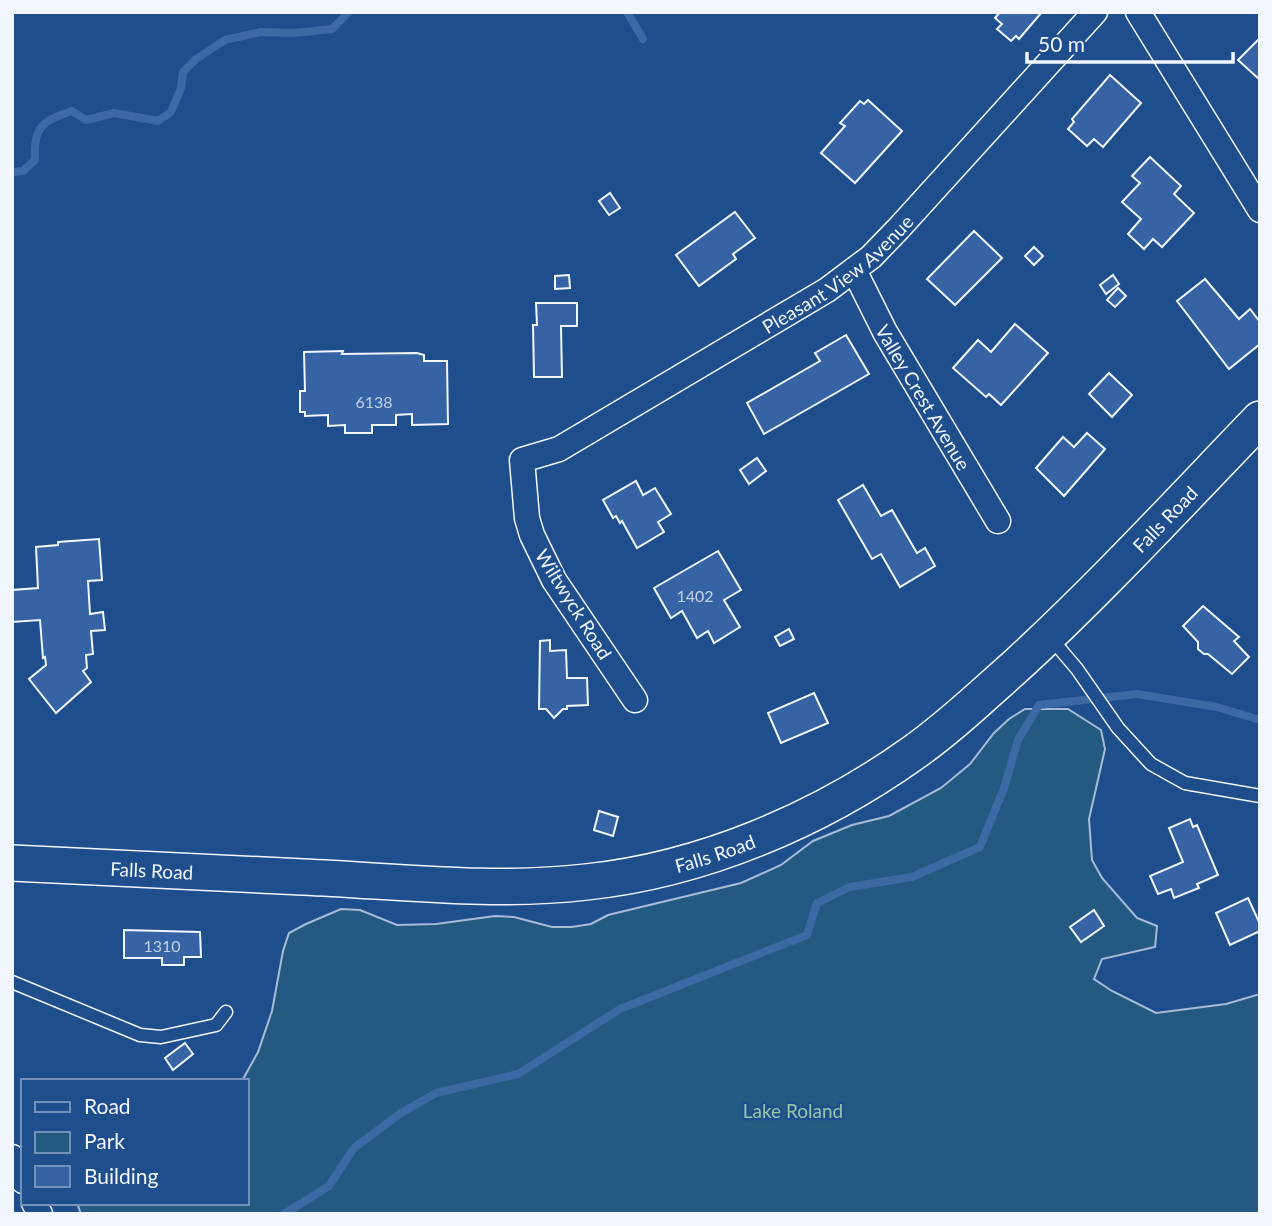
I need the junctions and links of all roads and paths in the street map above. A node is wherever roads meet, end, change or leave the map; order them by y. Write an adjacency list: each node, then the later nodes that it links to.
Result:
1 (1095, 12): 4 (street, Pleasant View Avenue)
2 (1138, 12): 3 (street)
3 (1260, 210)
4 (854, 270): 6 (street, Pleasant View Avenue); 7 (street, Valley Crest Avenue)
5 (1260, 419): 8 (main road, Falls Road)
6 (522, 460): 9 (street, Wiltwyck Road)
7 (998, 521)
8 (1049, 635): 10 (lane); 11 (main road, Falls Road)
9 (635, 700)
10 (1260, 796)
11 (12, 863)
12 (12, 982): 13 (lane)
13 (226, 1012)
14 (12, 1157): 15 (street)
15 (21, 1177)

